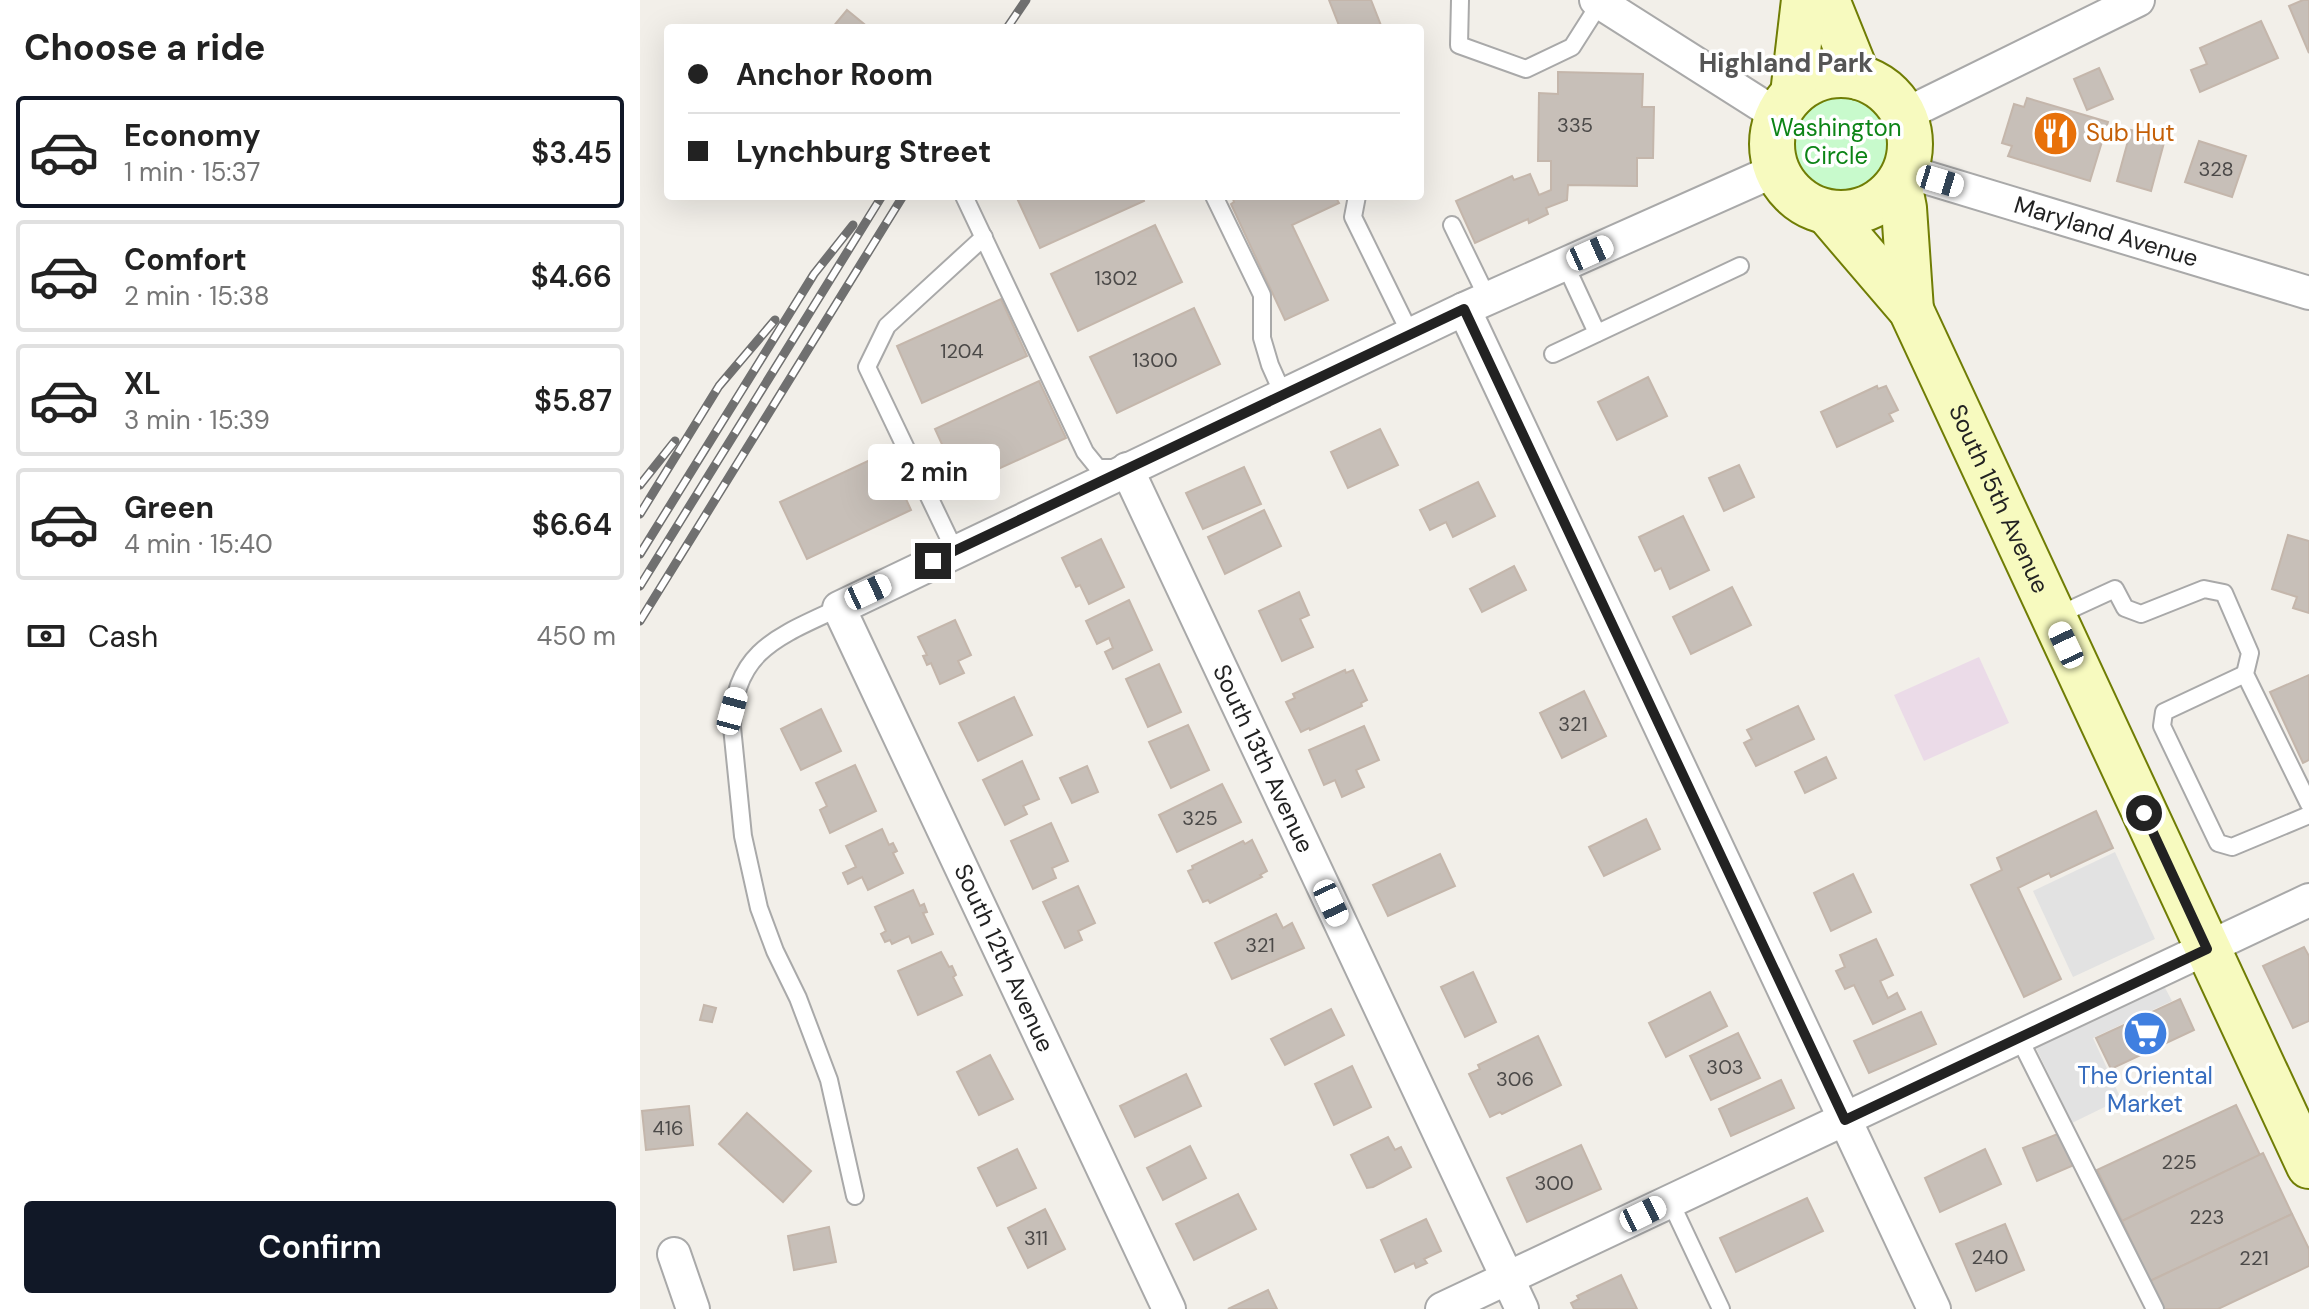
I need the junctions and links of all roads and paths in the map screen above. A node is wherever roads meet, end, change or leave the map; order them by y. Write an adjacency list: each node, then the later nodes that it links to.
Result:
1 (1460, 0): 5 (lane)
2 (1804, 0): 7 (main road)
3 (1827, 0): 6 (main road)
4 (2138, 0): 8 (street)
5 (1598, 1): 7 (street)
6 (1858, 77): 7 (main road); 8 (main road)
7 (1785, 104): 9 (main road)
8 (1904, 115): 10 (main road)
9 (1776, 170): 14 (main road); 17 (street)
10 (1902, 177): 14 (main road); 19 (street, Maryland Avenue); 21 (main road, South 15th Avenue)
11 (966, 200): 16 (lane)
12 (1216, 200): 25 (lane)
13 (1356, 200): 23 (lane)
14 (1828, 213): 21 (main road, South 15th Avenue)
15 (1452, 225): 20 (lane)
16 (984, 237): 26 (lane); 27 (lane)
17 (1565, 264): 20 (street); 22 (lane)
18 (1740, 266): 22 (lane)
19 (2309, 293)
20 (1476, 304): 23 (street); 37 (street)
21 (1911, 310): 29 (main road, South 15th Avenue)
22 (1597, 333): 24 (lane)
23 (1411, 335): 25 (street)
24 (1553, 354)
25 (1283, 394): 26 (street)
26 (1127, 469): 27 (street); 42 (street, South 13th Avenue)
27 (955, 551): 28 (street)
28 (839, 608): 39 (lane); 44 (street, South 12th Avenue)
29 (2053, 617): 30 (lane); 35 (main road, South 15th Avenue)
30 (2245, 674): 31 (lane); 33 (lane)
31 (2302, 774): 32 (lane)
32 (2309, 804)
33 (2309, 815)
34 (2309, 900): 35 (street)
35 (2207, 949): 36 (street); 38 (main road, South 15th Avenue)
36 (2019, 1038): 37 (street); 49 (lane)
37 (1845, 1120): 40 (street); 48 (street)
38 (2309, 1166)
39 (855, 1196)
40 (1670, 1201): 42 (street); 47 (lane)
41 (674, 1254): 43 (street)
42 (1508, 1279): 45 (street); 46 (street, South 13th Avenue)
43 (693, 1309)
44 (1169, 1309)
45 (1442, 1309)
46 (1522, 1309)
47 (1721, 1309)
48 (1934, 1309)
49 (2155, 1309)

